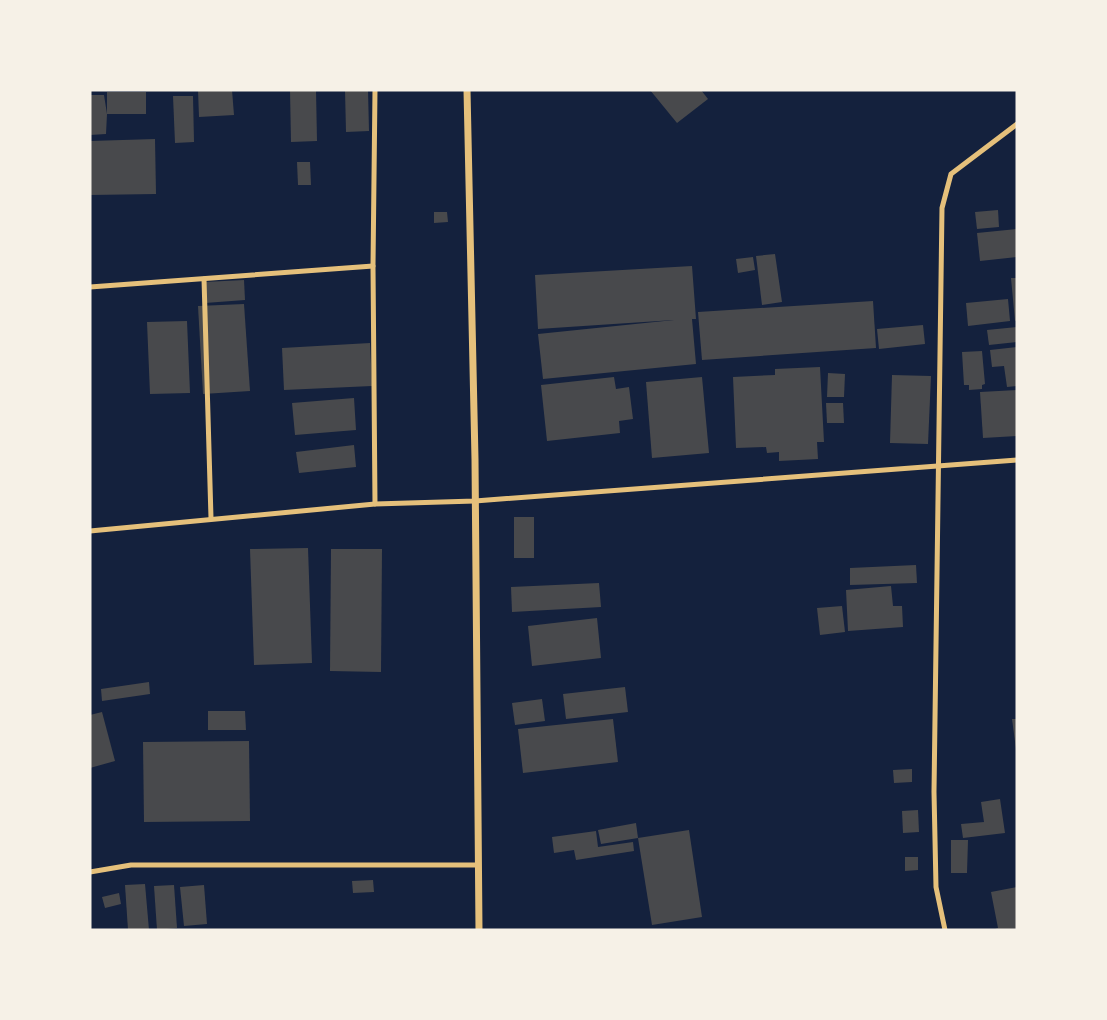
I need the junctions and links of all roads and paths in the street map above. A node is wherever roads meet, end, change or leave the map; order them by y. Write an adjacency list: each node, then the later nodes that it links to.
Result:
1 (375, 90): 4 (street)
2 (467, 90): 9 (street)
3 (1017, 124): 8 (street)
4 (373, 266): 5 (street); 10 (street)
5 (204, 279): 6 (street); 11 (street)
6 (90, 287)
7 (1017, 460): 8 (street)
8 (939, 467): 9 (street); 16 (street)
9 (475, 501): 10 (street); 13 (street)
10 (375, 504): 11 (street)
11 (211, 518): 12 (street)
12 (90, 531)
13 (477, 865): 14 (street); 15 (street)
14 (90, 872)
15 (479, 930)
16 (945, 930)

